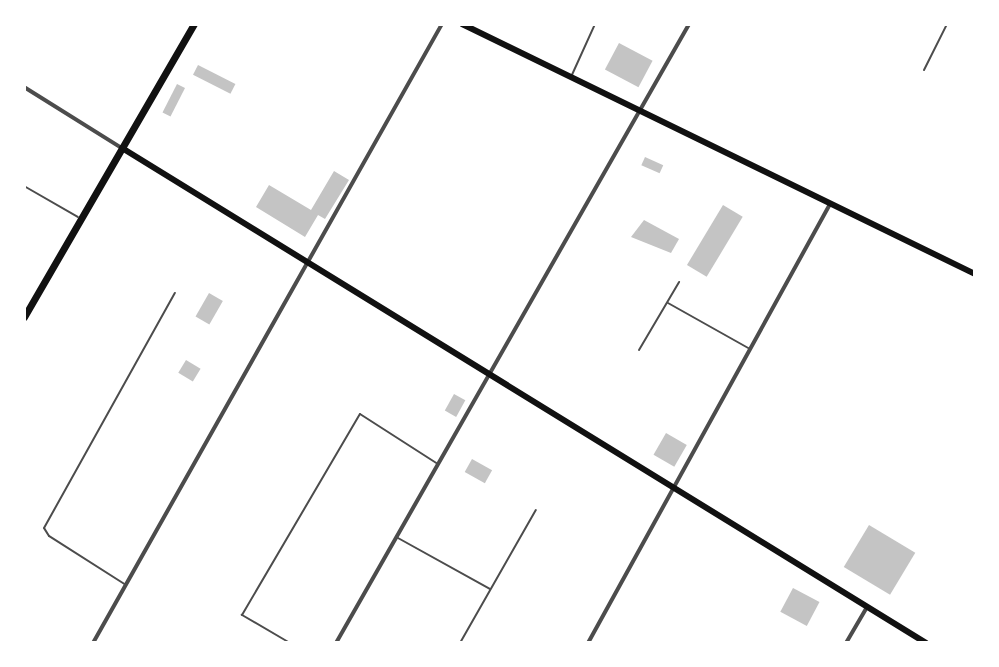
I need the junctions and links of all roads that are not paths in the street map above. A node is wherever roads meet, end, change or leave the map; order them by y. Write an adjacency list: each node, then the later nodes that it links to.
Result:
1 (194, 24): 11 (highway)
2 (442, 24): 15 (street)
3 (462, 24): 8 (main road)
4 (595, 24): 8 (lane)
5 (689, 24): 10 (street)
6 (947, 24): 7 (lane)
7 (924, 70)
8 (571, 78): 10 (main road)
9 (24, 87): 11 (street)
10 (640, 111): 13 (main road); 23 (street)
11 (122, 148): 14 (highway); 15 (main road)
12 (24, 186): 14 (lane)
13 (830, 204): 16 (main road); 22 (street)
14 (81, 218): 20 (highway)
15 (307, 263): 23 (main road); 28 (street)
16 (975, 274)
17 (679, 282): 19 (lane)
18 (175, 293): 28 (lane)
19 (668, 303): 21 (lane); 22 (lane)
20 (24, 317)
21 (639, 350)
22 (751, 350): 25 (street)
23 (489, 375): 24 (street); 25 (main road)
24 (439, 465): 27 (street); 32 (lane)
25 (676, 488): 30 (main road); 35 (street)
26 (536, 510): 29 (lane)
27 (398, 538): 29 (lane); 33 (street)
28 (126, 585): 31 (street)
29 (491, 590): 34 (lane)
30 (867, 607): 36 (street); 37 (main road)
31 (93, 643)
32 (290, 643)
33 (336, 643)
34 (460, 643)
35 (588, 643)
36 (846, 643)
37 (926, 643)

